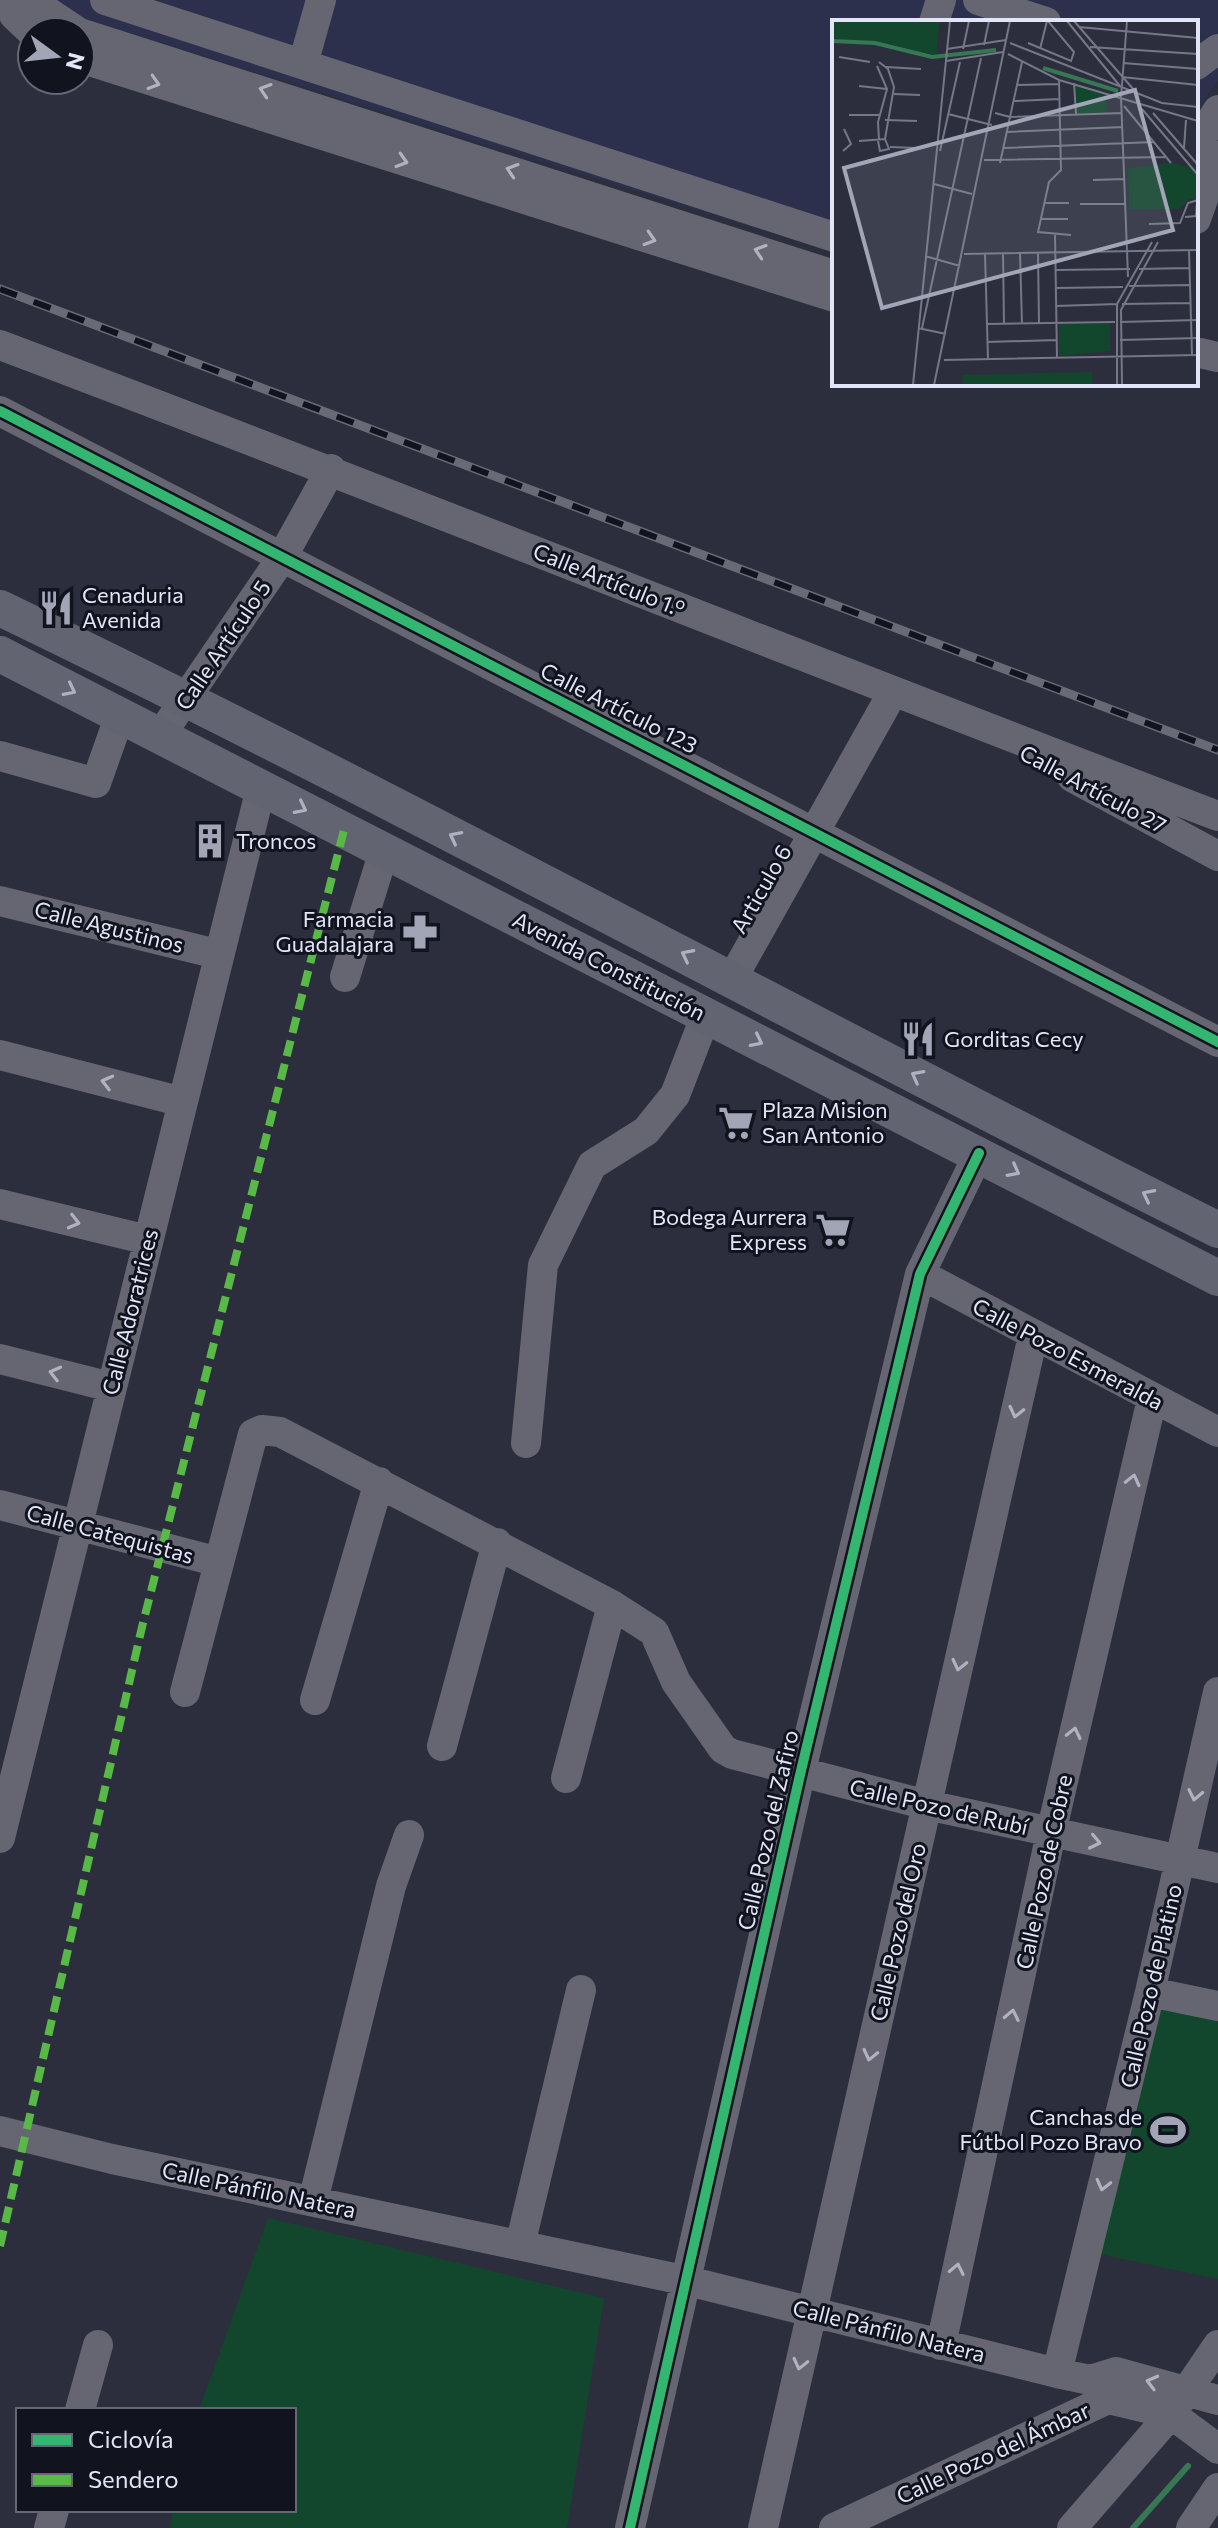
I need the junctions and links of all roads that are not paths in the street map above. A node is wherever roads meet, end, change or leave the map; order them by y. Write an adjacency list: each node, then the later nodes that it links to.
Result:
1 (38, 0): 6 (street)
2 (105, 0): 12 (street)
3 (321, 0): 12 (street)
4 (941, 0): 7 (street)
5 (991, 11): 8 (street)
6 (54, 16)
7 (935, 20)
8 (1036, 20)
9 (96, 37): 19 (street, one-way to 9)
10 (1218, 49): 13 (street)
11 (96, 63): 20 (street, one-way to 20)
12 (303, 64): 18 (street)
13 (1198, 64)
14 (1218, 110): 15 (street)
15 (1198, 150)
16 (1218, 156): 17 (street)
17 (1198, 213)
18 (832, 236)
19 (832, 274)
20 (832, 296)
21 (0, 345): 23 (street, Calle Artículo 1.º)
22 (0, 411): 24 (street, Calle Artículo 123)
23 (331, 469): 24 (street, Calle Artículo 5); 27 (street, Calle Artículo 1.º)
24 (281, 559): 28 (street, Calle Artículo 5); 35 (street, Calle Artículo 123)
25 (0, 608): 28 (main road, Avenida Constitución)
26 (0, 654): 29 (main road, Avenida Constitución, one-way to 29)
27 (893, 692): 30 (street, Calle Artículo 1.º); 35 (street, Articulo 6)
28 (189, 699): 31 (street, Calle Artículo 5); 41 (main road, Avenida Constitución, one-way to 28)
29 (120, 715): 31 (main road, Avenida Constitución); 32 (street)
30 (968, 722): 34 (street, Calle Artículo 1.º); 37 (street, Calle Artículo 27)
31 (160, 736): 33 (main road, Avenida Constitución)
32 (0, 756)
33 (261, 788): 36 (main road, Avenida Constitución, one-way to 36); 39 (street, Calle Adoratrices)
34 (1218, 816)
35 (817, 831): 41 (street, Articulo 6); 43 (street, Calle Artículo 123)
36 (384, 851): 40 (street); 42 (main road, Avenida Constitución)
37 (1218, 856)
38 (0, 901): 39 (street, Calle Agustinos)
39 (217, 954): 45 (street, Calle Adoratrices)
40 (345, 977)
41 (732, 979): 48 (main road, Avenida Constitución, one-way to 41)
42 (706, 1015): 46 (main road, Avenida Constitución, one-way to 46); 57 (street)
43 (1218, 1042)
44 (0, 1055): 45 (street, one-way to 44)
45 (183, 1102): 49 (street, Calle Adoratrices)
46 (979, 1153): 50 (street, Calle Pozo del Zafiro); 51 (main road, Avenida Constitución, one-way to 51)
47 (0, 1204): 49 (street, one-way to 49)
48 (1218, 1230)
49 (148, 1240): 54 (street, Calle Adoratrices)
50 (920, 1274): 52 (street, Calle Pozo Esmeralda); 68 (street, Calle Pozo del Zafiro)
51 (1218, 1278)
52 (1033, 1336): 55 (street, Calle Pozo Esmeralda); 70 (street, Calle Pozo del Oro, one-way to 70)
53 (0, 1359): 54 (street, one-way to 53)
54 (111, 1387): 60 (street, Calle Adoratrices)
55 (1152, 1399): 56 (street, Calle Pozo Esmeralda); 71 (street, Calle Pozo de Cobre, one-way to 55)
56 (1218, 1432)
57 (526, 1443)
58 (379, 1482): 61 (street, Calle Pozo de Rubí); 62 (street, Calle Pozo de Rubí); 66 (street)
59 (0, 1505): 60 (street, Calle Catequistas)
60 (79, 1524): 62 (street, Calle Catequistas); 73 (street, Calle Adoratrices)
61 (497, 1543): 63 (street, Calle Pozo de Rubí); 67 (street)
62 (219, 1562): 64 (street)
63 (612, 1605): 68 (street, Calle Pozo de Rubí); 69 (street)
64 (185, 1692)
65 (1218, 1692): 74 (street, Calle Pozo de Platino, one-way to 74)
66 (315, 1700)
67 (442, 1746)
68 (800, 1775): 70 (street, Calle Pozo de Rubí); 82 (street, Calle Pozo del Zafiro)
69 (566, 1778)
70 (927, 1805): 71 (street, Calle Pozo de Rubí); 83 (street, Calle Pozo del Oro, one-way to 83)
71 (1051, 1833): 74 (street, Calle Pozo de Rubí, one-way to 74); 85 (street, Calle Pozo de Cobre, one-way to 71)
72 (409, 1835): 80 (street)
73 (0, 1838)
74 (1181, 1860): 75 (street, Calle Pozo de Rubí); 77 (street, Calle Pozo de Platino)
75 (1218, 1868)
76 (581, 1990): 81 (street)
77 (1150, 1992): 78 (street); 87 (street, Calle Pozo de Platino, one-way to 87)
78 (1218, 2006)
79 (0, 2131): 80 (street, Calle Pánfilo Natera)
80 (313, 2201): 81 (street, Calle Pánfilo Natera)
81 (520, 2245): 82 (street, Calle Pánfilo Natera)
82 (688, 2281): 83 (street, Calle Pánfilo Natera); 95 (street, Calle Pozo del Zafiro)
83 (813, 2310): 85 (street, Calle Pánfilo Natera); 96 (street, Calle Pozo del Oro, one-way to 96)
84 (98, 2345): 91 (street)
85 (941, 2345): 87 (street, Calle Pánfilo Natera)
86 (1218, 2345): 90 (street)
87 (1057, 2373): 88 (street, Calle Pánfilo Natera)
88 (1104, 2384): 90 (street, Calle Pánfilo Natera); 97 (street, Calle Pozo del Ámbar)
89 (1218, 2400): 90 (street, Calle Pánfilo Natera)
90 (1180, 2403): 92 (street); 98 (street)
91 (81, 2408)
92 (1218, 2449)
93 (1218, 2488): 94 (street)
94 (1200, 2523)
95 (630, 2528)
96 (763, 2528)
97 (834, 2528)
98 (1072, 2528)

